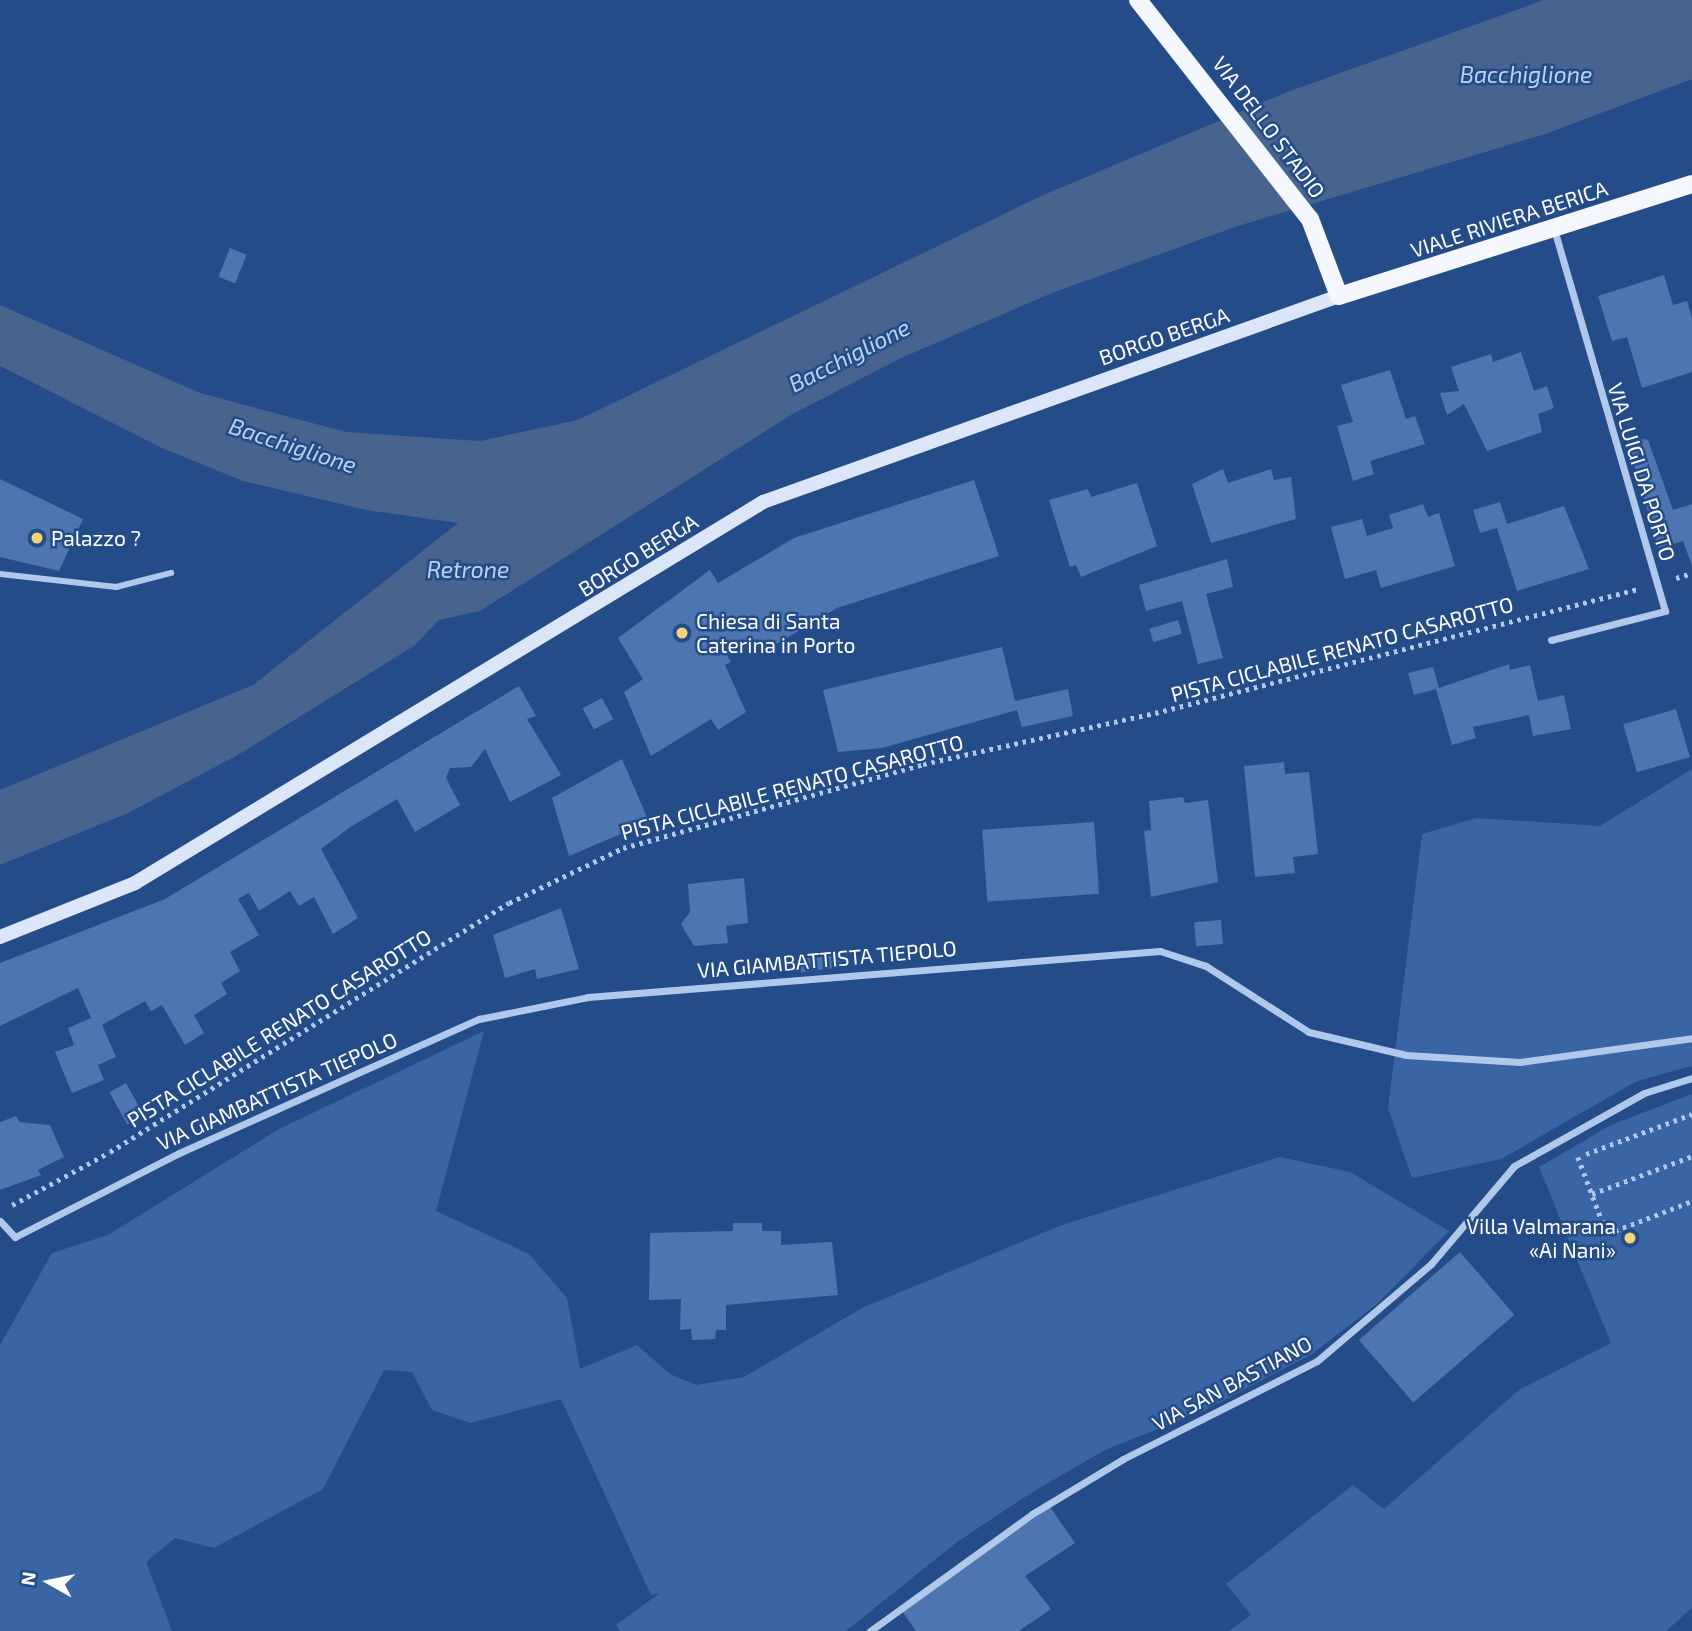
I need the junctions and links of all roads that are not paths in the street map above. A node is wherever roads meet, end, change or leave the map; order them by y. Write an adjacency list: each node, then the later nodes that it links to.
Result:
1 (1138, 0): 4 (main road, VIA DELLO STADIO)
2 (1692, 184): 3 (main road, VIALE RIVIERA BERICA)
3 (1553, 229): 4 (main road, VIALE RIVIERA BERICA); 7 (street, VIA LUIGI DA PORTO)
4 (1339, 296): 8 (main road, BORGO BERGA)
5 (172, 573): 6 (street)
6 (0, 575)
7 (1550, 640)
8 (0, 937)
9 (1692, 1038): 11 (street, VIA GIAMBATTISTA TIEPOLO)
10 (1692, 1077): 12 (street, VIA SAN BASTIANO)
11 (0, 1221)
12 (870, 1631)

